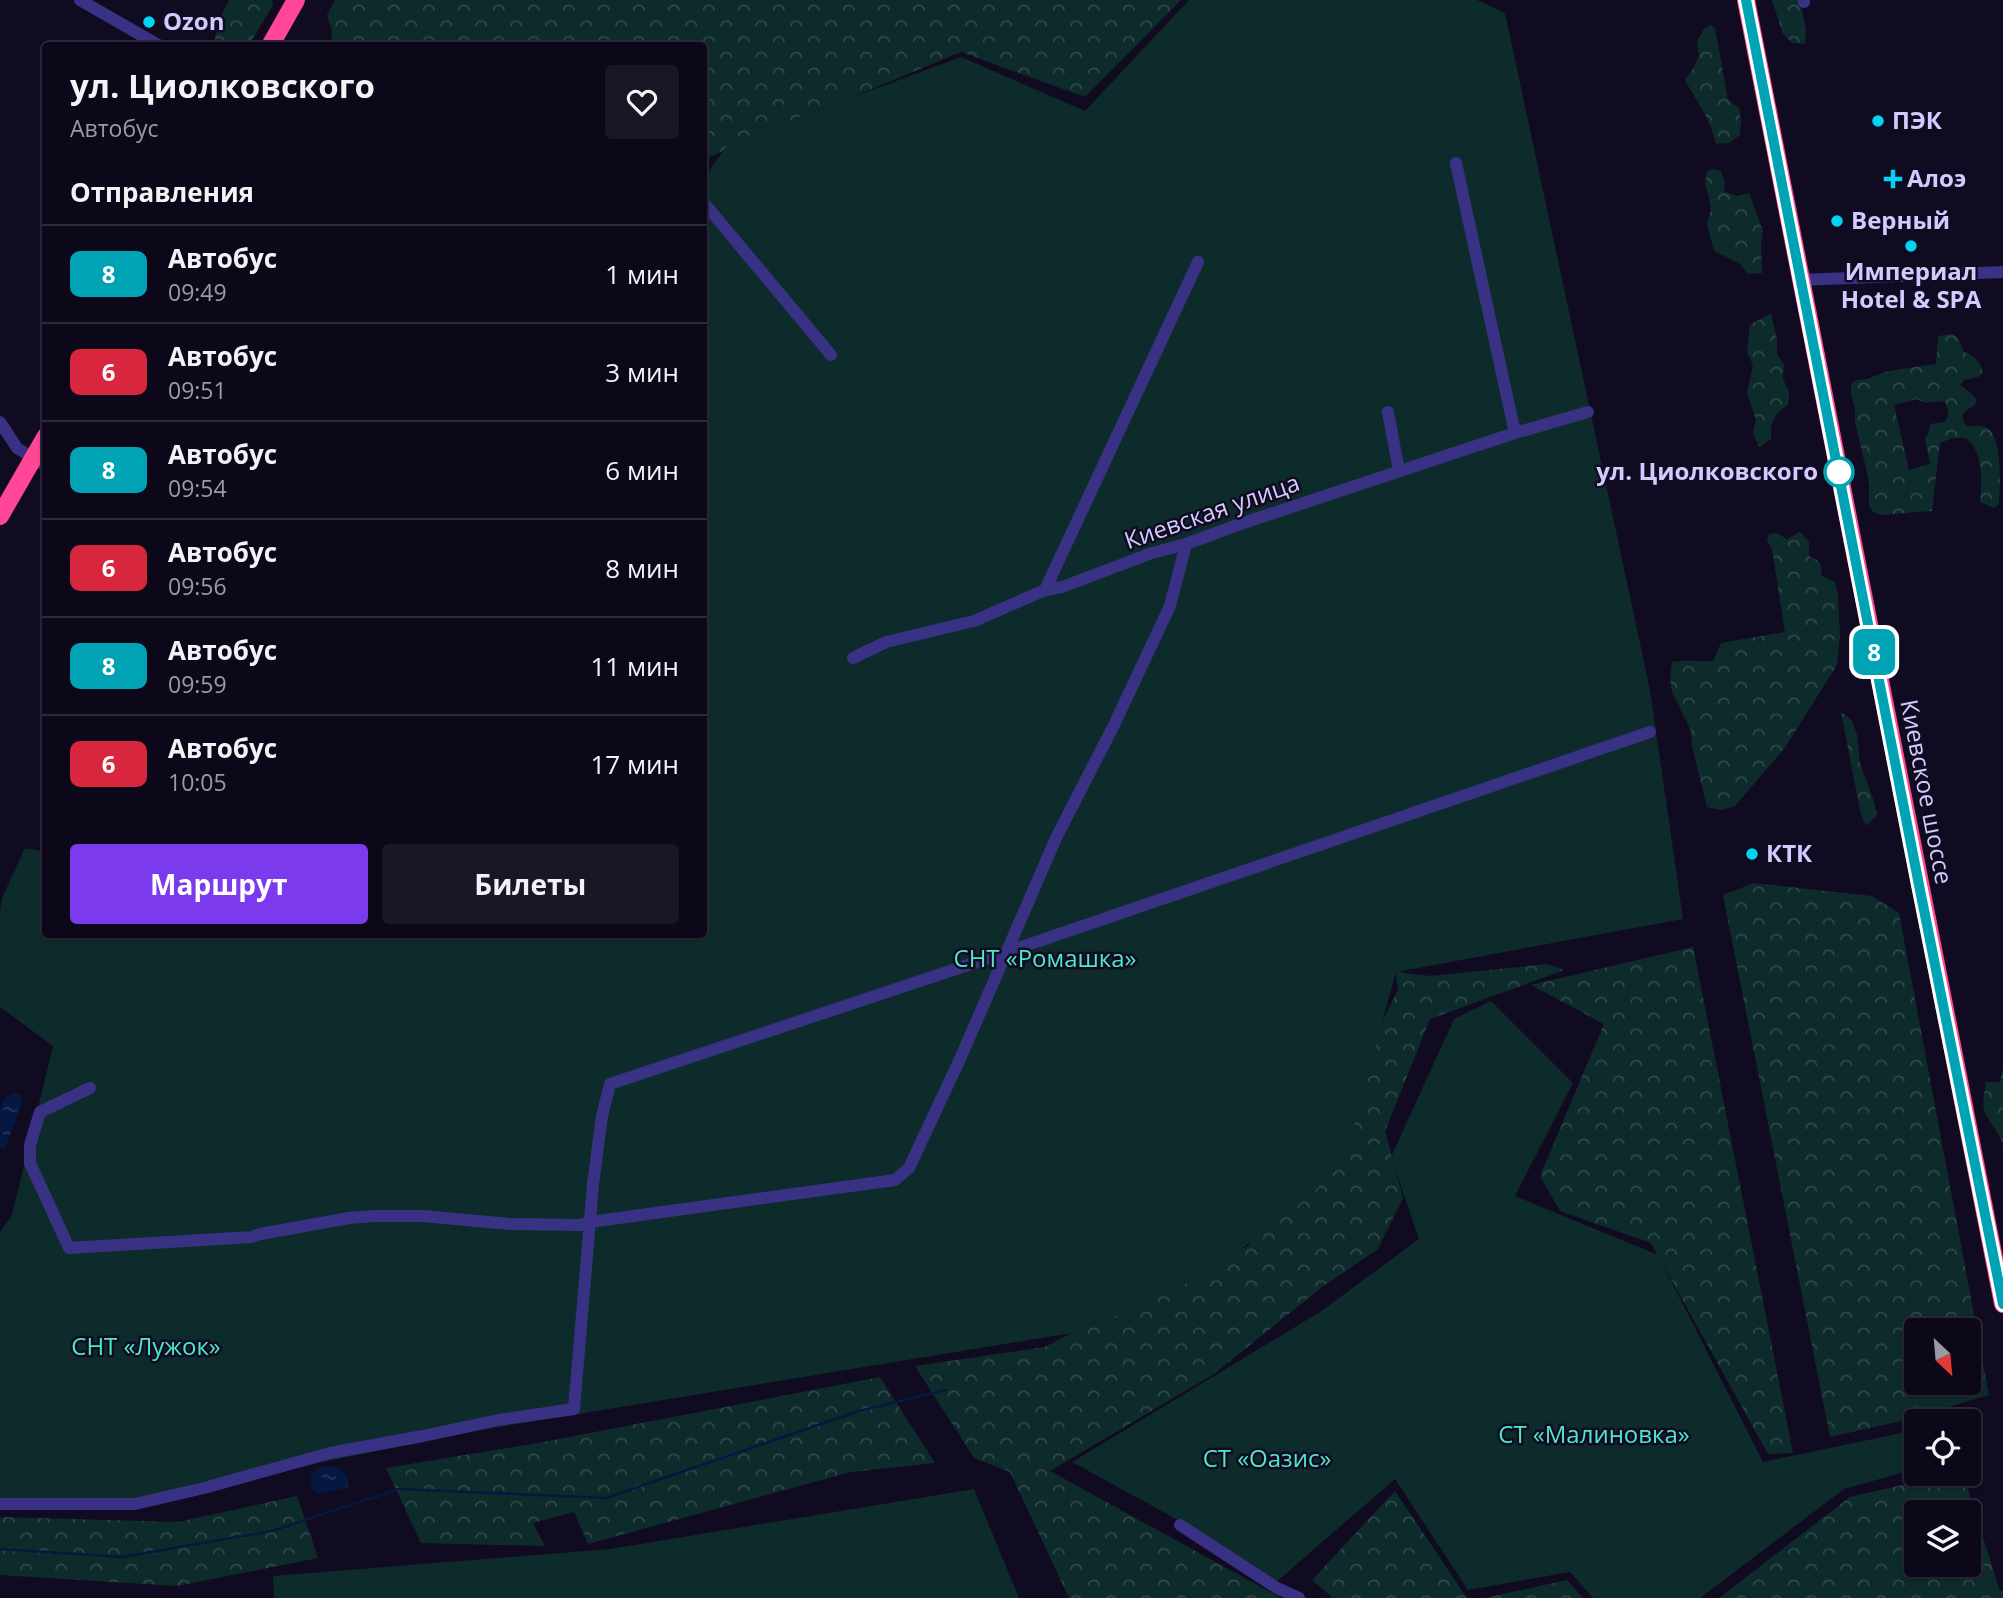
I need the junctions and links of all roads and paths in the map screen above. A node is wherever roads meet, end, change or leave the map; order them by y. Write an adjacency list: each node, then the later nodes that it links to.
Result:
1 (80, 0): 4 (street)
2 (296, 0): 5 (highway)
3 (1746, 0): 10 (highway, Киевское шоссе)
4 (153, 42)
5 (272, 42)
6 (1456, 163): 15 (street)
7 (707, 207): 11 (street)
8 (1198, 262): 20 (street)
9 (2003, 272): 10 (street)
10 (1800, 280): 26 (highway, Киевское шоссе)
11 (831, 355)
12 (1388, 412): 17 (street)
13 (1588, 412): 15 (street, Киевская улица)
14 (0, 422): 16 (street)
15 (1515, 433): 17 (street, Киевская улица)
16 (39, 462): 18 (highway)
17 (1399, 471): 19 (street, Киевская улица)
18 (0, 516)
19 (1186, 544): 20 (street, Киевская улица); 23 (street)
20 (1045, 590): 21 (street, Киевская улица)
21 (853, 658)
22 (1650, 732): 23 (street)
23 (1007, 952): 25 (street); 25 (street)
24 (90, 1088): 25 (street)
25 (590, 1222): 28 (street)
26 (2000, 1272): 27 (highway, Киевское шоссе)
27 (2003, 1304)
28 (0, 1504)
29 (1180, 1525): 30 (street)
30 (1299, 1598)

